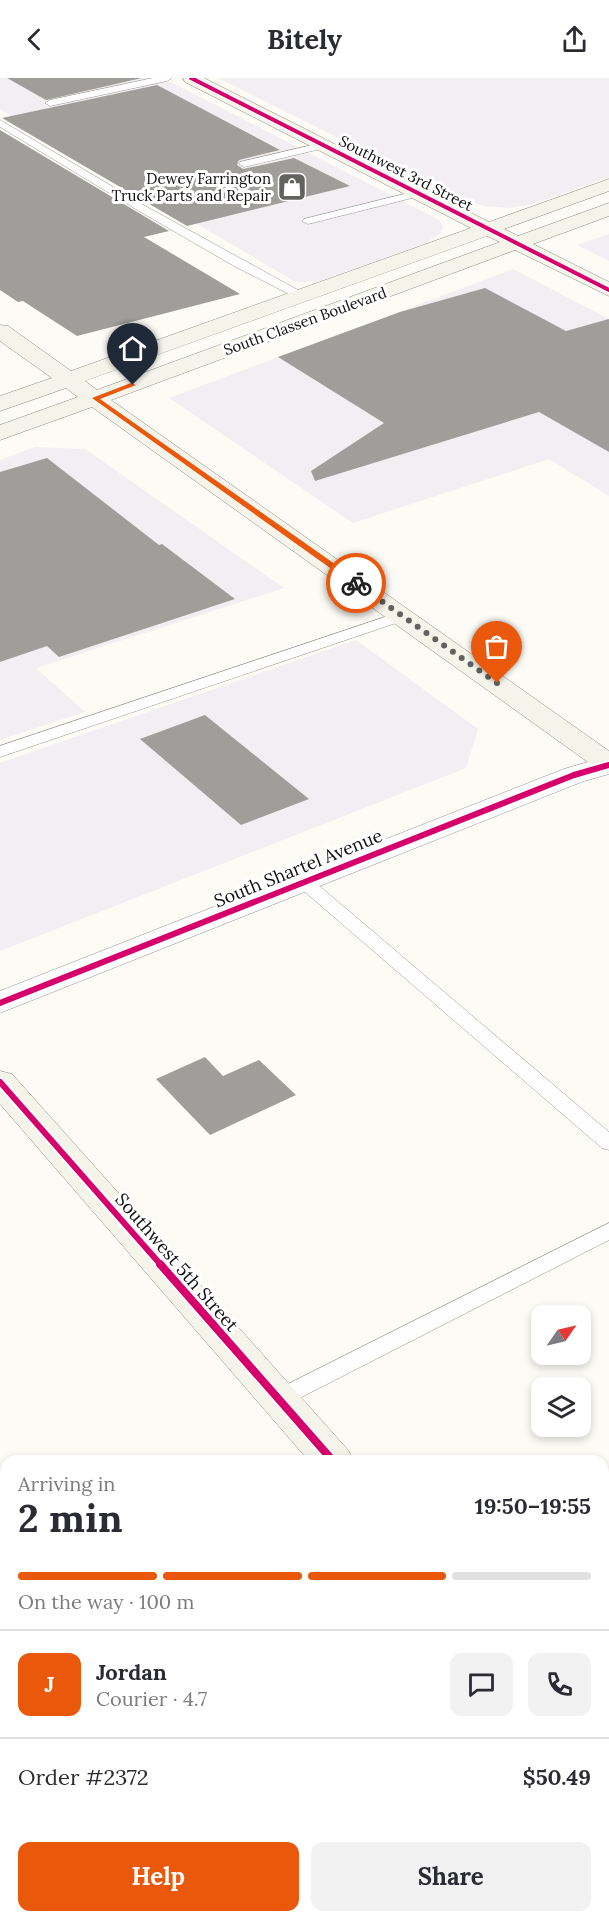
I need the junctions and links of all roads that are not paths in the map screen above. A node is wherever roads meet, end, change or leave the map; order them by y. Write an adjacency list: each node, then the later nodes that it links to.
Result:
1 (167, 78): 3 (lane)
2 (191, 78): 5 (main road, Southwest 3rd Street)
3 (50, 103)
4 (0, 123): 14 (lane)
5 (325, 145): 6 (lane); 8 (main road, Southwest 3rd Street)
6 (244, 164)
7 (609, 185): 11 (main road, South Classen Boulevard)
8 (420, 193): 10 (lane); 11 (main road, Southwest 3rd Street)
9 (609, 209): 12 (main road, South Classen Boulevard)
10 (308, 221)
11 (488, 228): 12 (main road, Southwest 3rd Street); 14 (main road, South Classen Boulevard)
12 (517, 243): 13 (main road, Southwest 3rd Street); 17 (main road, South Classen Boulevard)
13 (609, 290)
14 (301, 295): 16 (main road, South Classen Boulevard)
15 (0, 331): 16 (main road)
16 (68, 379): 17 (main road); 18 (main road, South Classen Boulevard)
17 (95, 398): 19 (main road, South Classen Boulevard); 20 (main road)
18 (0, 404)
19 (0, 433)
20 (403, 616): 21 (lane); 22 (main road)
21 (0, 752)
22 (609, 765): 23 (street, South Shartel Avenue)
23 (304, 882): 24 (street, South Shartel Avenue); 26 (lane)
24 (0, 1003)
25 (0, 1082): 28 (main road, Southwest 5th Street)
26 (609, 1143)
27 (609, 1231): 28 (lane)
28 (278, 1399): 29 (main road, Southwest 5th Street)
29 (328, 1455)

